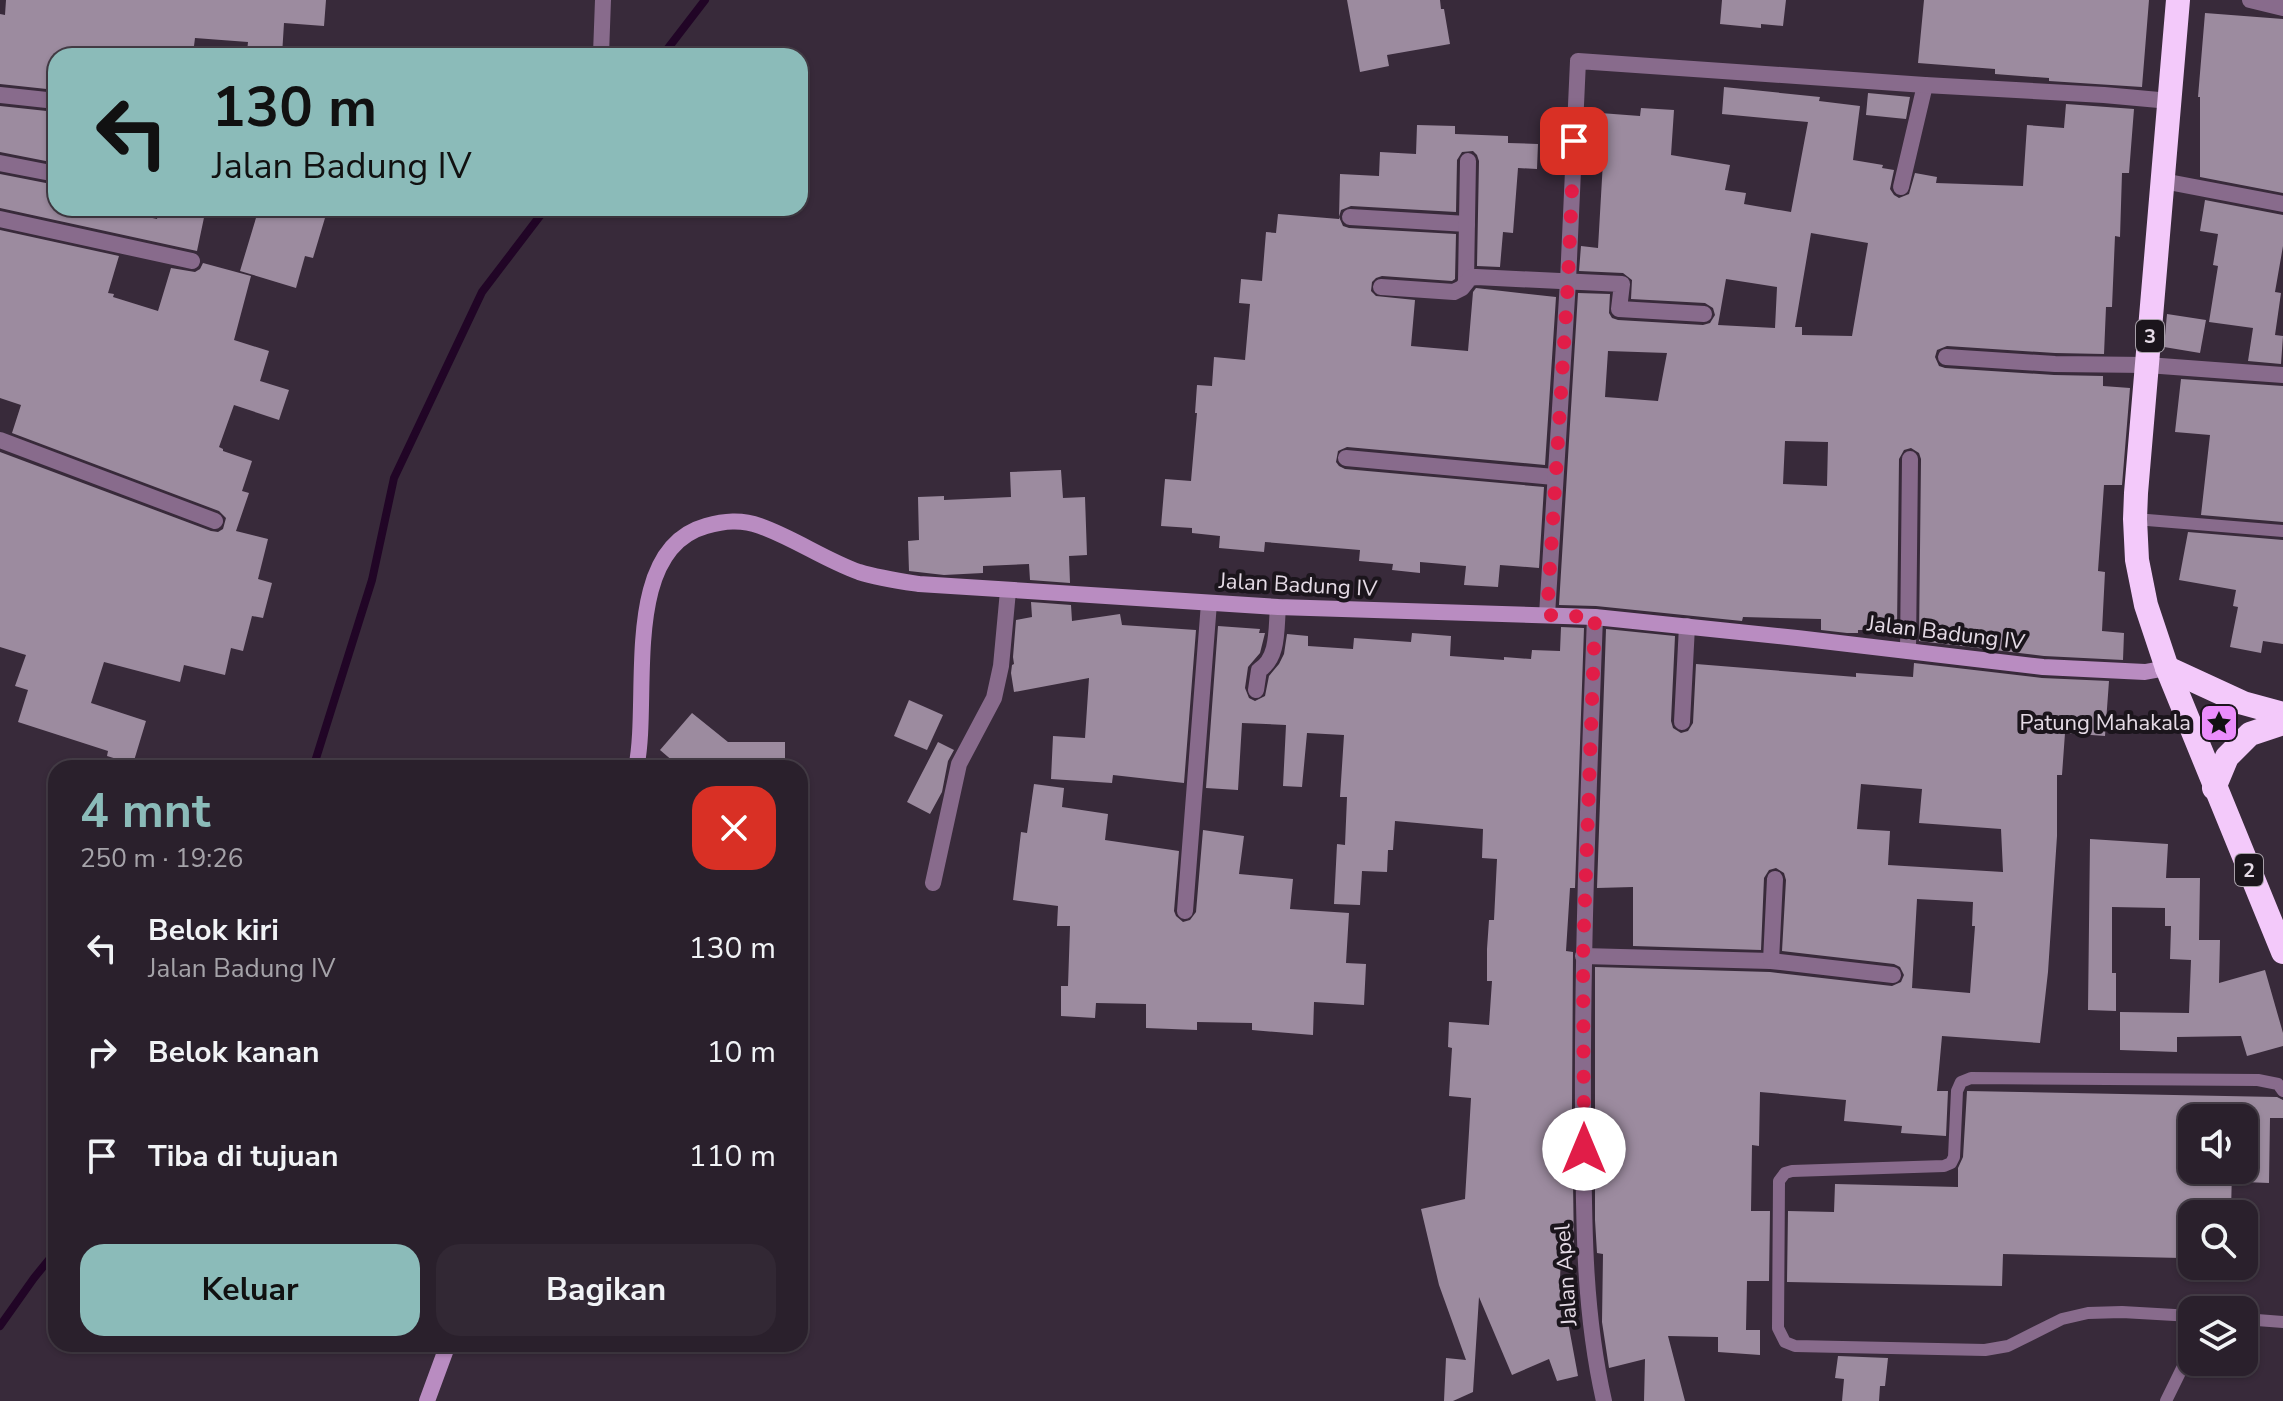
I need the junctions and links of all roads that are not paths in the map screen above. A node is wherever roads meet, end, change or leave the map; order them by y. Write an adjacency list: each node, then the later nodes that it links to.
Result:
1 (603, 0): 5 (street)
2 (2178, 0): 9 (highway, 3)
3 (2250, 0): 4 (street)
4 (2283, 8)
5 (601, 48)
6 (1925, 85): 9 (street); 14 (street); 21 (street)
7 (0, 95): 8 (street)
8 (48, 100)
9 (2170, 101): 13 (highway, 3)
10 (1468, 161): 18 (street)
11 (0, 163): 12 (street)
12 (48, 172)
13 (2163, 181): 15 (street); 25 (highway, 3)
14 (1901, 187)
15 (2283, 204)
16 (1350, 217): 18 (street)
17 (0, 219): 19 (street)
18 (1467, 224): 20 (street)
19 (192, 261)
20 (1466, 281): 21 (street); 22 (street)
21 (1568, 281): 23 (street); 30 (street)
22 (1381, 287)
23 (1704, 314)
24 (1946, 357): 25 (street)
25 (2147, 365): 26 (street); 31 (highway, 3)
26 (2283, 375)
27 (0, 440): 32 (street)
28 (1346, 458): 30 (street)
29 (1910, 459): 40 (street)
30 (1554, 477): 37 (street)
31 (2135, 519): 33 (lane); 41 (highway, 3)
32 (215, 521)
33 (2283, 531)
34 (1008, 591): 35 (street, Jalan Badung IV); 46 (street, Jalan Badung IV); 49 (street)
35 (1209, 603): 36 (street, Jalan Badung IV); 50 (street)
36 (1278, 607): 37 (street, Jalan Badung IV); 42 (street)
37 (1547, 615): 38 (street, Jalan Badung IV)
38 (1595, 617): 39 (street, Jalan Badung IV); 52 (street, Jalan Apel)
39 (1687, 626): 40 (street, Jalan Badung IV); 44 (street)
40 (1908, 651): 41 (street, Jalan Badung IV)
41 (2167, 668): 43 (highway); 47 (highway, 3)
42 (1256, 690)
43 (2283, 714)
44 (1682, 722)
45 (2283, 723): 47 (highway)
46 (637, 760)
47 (2214, 788): 51 (highway, 2)
48 (1775, 879): 53 (street)
49 (933, 883)
50 (1185, 911)
51 (2283, 952)
52 (1583, 956): 53 (street); 62 (street, Jalan Apel)
53 (1771, 961): 54 (street)
54 (1893, 975)
55 (2283, 1091): 56 (lane)
56 (2178, 1315)
57 (2258, 1320): 58 (lane)
58 (2283, 1322)
59 (445, 1352): 61 (street)
60 (2178, 1376): 63 (lane)
61 (427, 1401)
62 (1604, 1401)
63 (2166, 1401)

